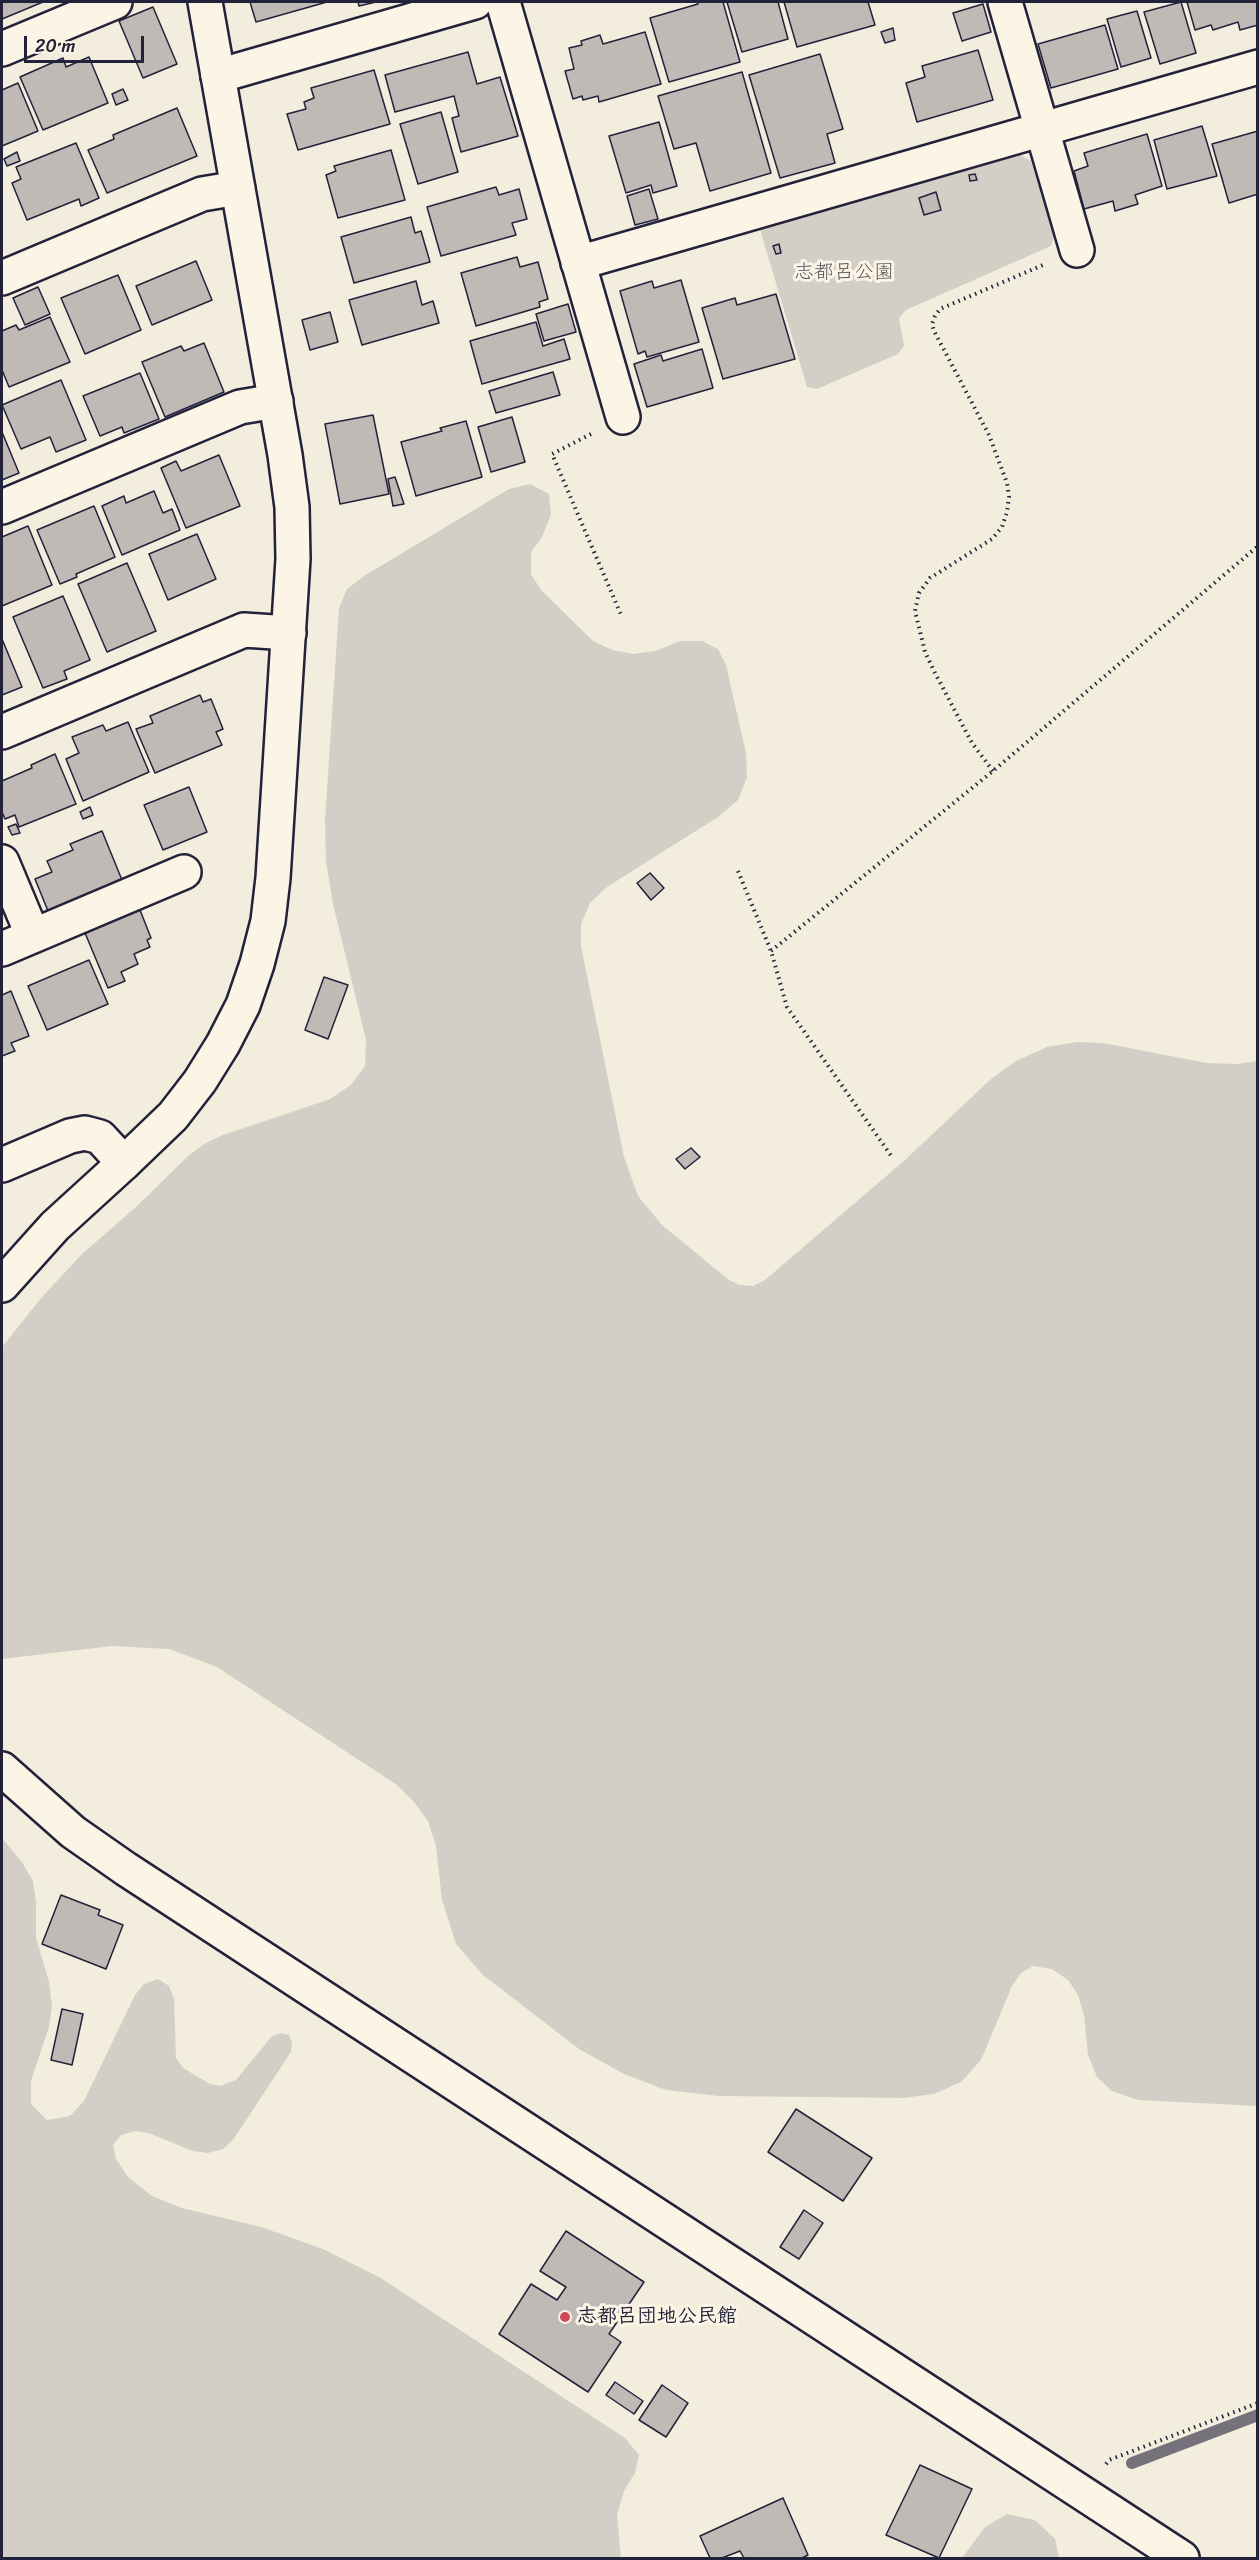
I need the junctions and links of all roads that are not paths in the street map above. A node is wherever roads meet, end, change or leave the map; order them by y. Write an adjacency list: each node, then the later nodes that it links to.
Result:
1 (115, 2): 6 (street)
2 (205, 2): 8 (street)
3 (475, 2): 8 (street)
4 (503, 2): 12 (street)
5 (1005, 2): 9 (street)
6 (2, 49)
7 (1257, 67): 9 (street)
8 (218, 75): 10 (street)
9 (1042, 129): 11 (street); 12 (street)
10 (238, 188): 13 (street); 14 (street)
11 (1077, 250)
12 (579, 263): 15 (street)
13 (2, 278)
14 (276, 401): 16 (street); 17 (street)
15 (612, 422)
16 (2, 507)
17 (288, 633): 18 (street); 23 (street)
18 (2, 732)
19 (2, 862): 21 (street)
20 (184, 872): 21 (street)
21 (33, 936): 22 (street)
22 (2, 949)
23 (124, 1163): 24 (street); 25 (street)
24 (2, 1165)
25 (2, 1285)
26 (2, 1768): 27 (street)
27 (1182, 2559)

